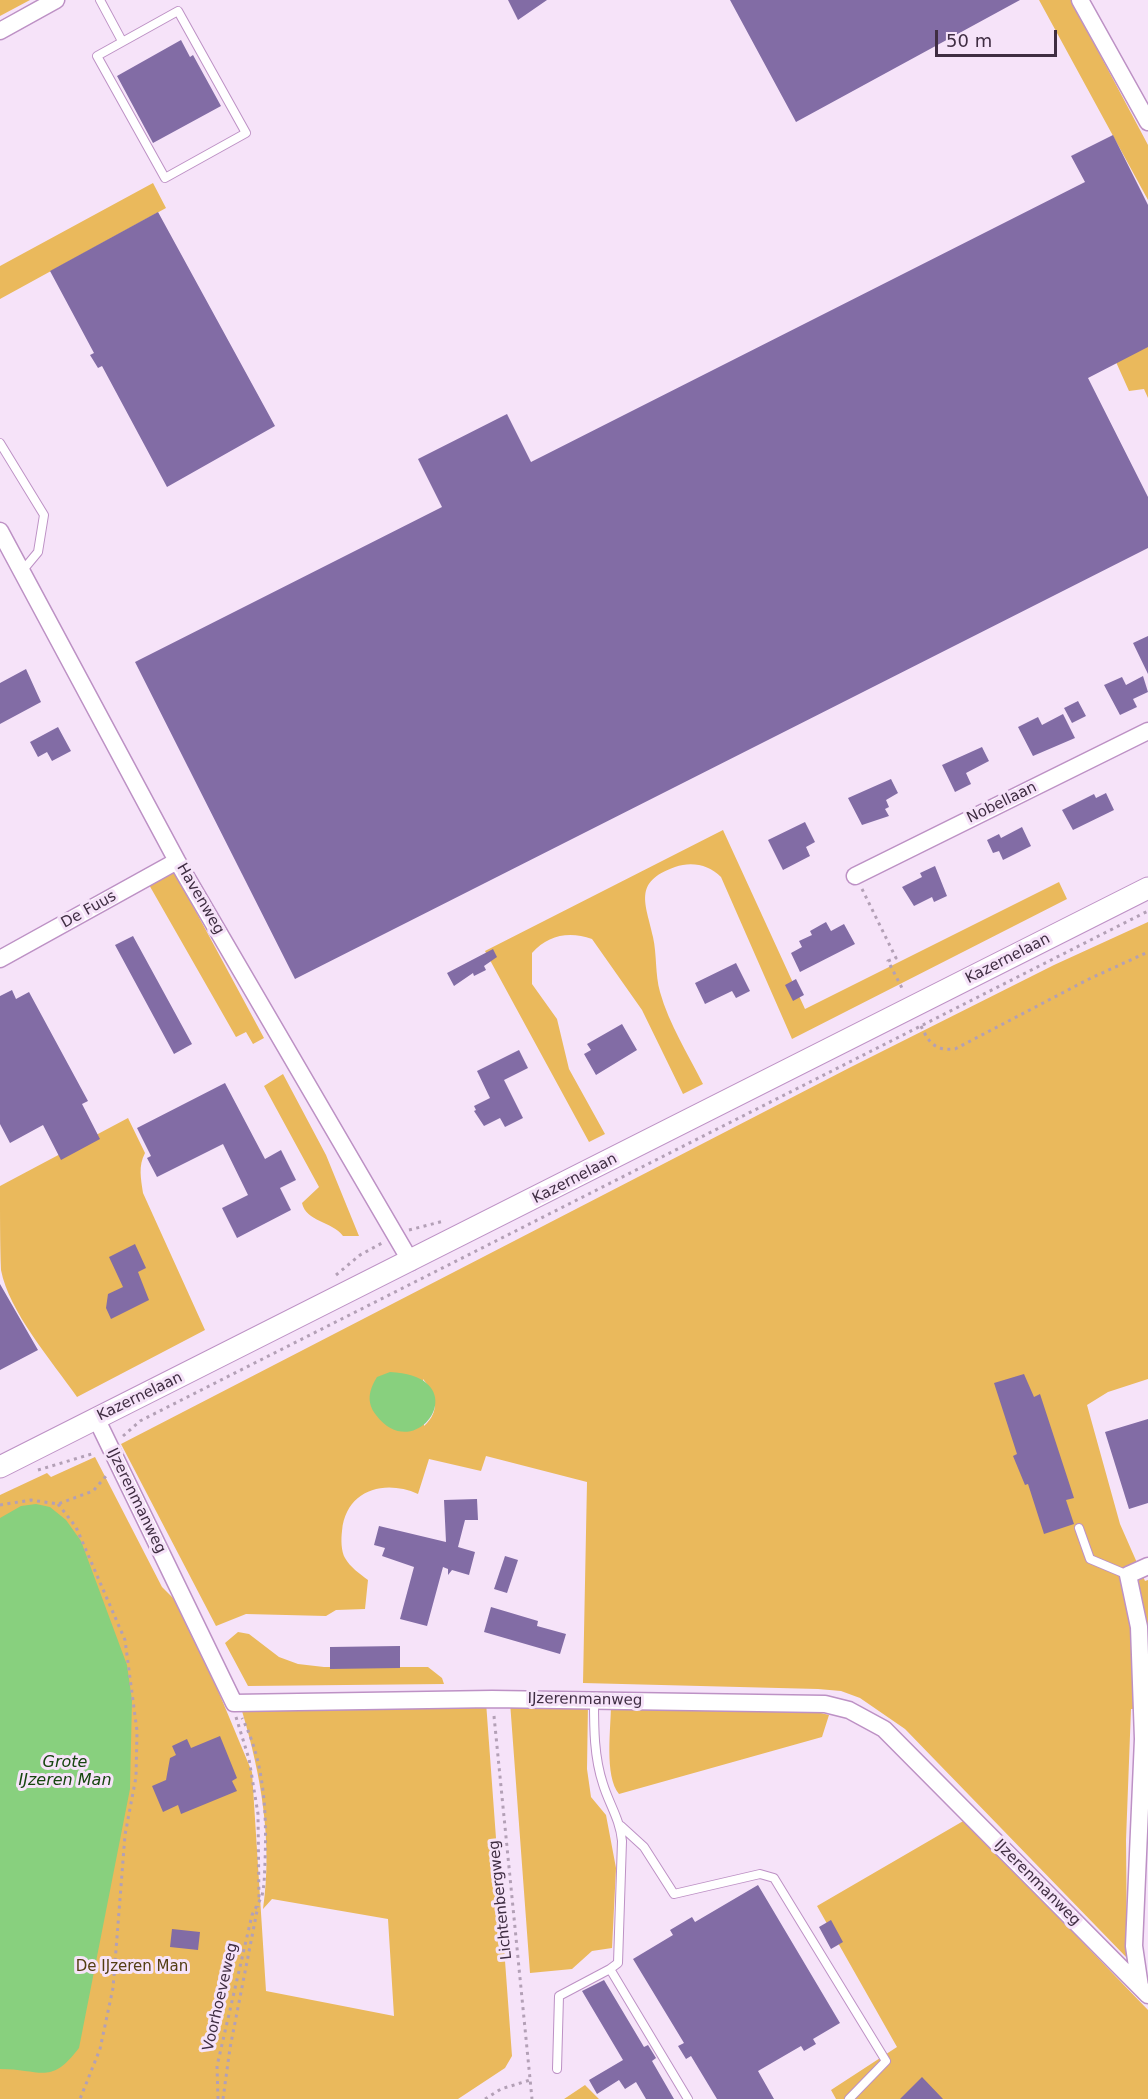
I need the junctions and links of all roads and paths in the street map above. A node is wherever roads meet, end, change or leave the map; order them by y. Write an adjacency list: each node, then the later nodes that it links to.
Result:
1 (56, 0): 4 (street)
2 (100, 0): 5 (lane)
3 (1080, 0): 6 (street)
4 (0, 31)
5 (122, 41): 5 (lane)
6 (1148, 122)
7 (0, 443): 9 (lane)
8 (0, 531): 9 (street, Havenweg)
9 (23, 570): 11 (street, Havenweg)
10 (1148, 731): 12 (street, Nobellaan)
11 (177, 861): 16 (street, De Fuus); 19 (street, Havenweg)
12 (855, 876): 17 (path)
13 (1148, 888): 19 (street, Kazernelaan)
14 (1148, 911): 18 (path, Kazernelaan)
15 (1148, 952): 18 (path)
16 (0, 959)
17 (903, 990)
18 (921, 1026): 21 (path, Kazernelaan)
19 (411, 1262): 20 (street, Kazernelaan)
20 (96, 1418): 21 (street, IJzerenmanweg); 23 (street, Kazernelaan)
21 (109, 1447): 22 (street, IJzerenmanweg); 24 (path, Kazernelaan)
22 (117, 1463): 25 (path); 32 (street, IJzerenmanweg)
23 (0, 1467)
24 (29, 1474)
25 (57, 1504): 26 (path); 39 (path)
26 (0, 1505)
27 (1079, 1528): 29 (lane)
28 (1148, 1566): 29 (street)
29 (1128, 1575): 36 (street, IJzerenmanweg)
30 (492, 1699): 31 (street, IJzerenmanweg); 32 (street, IJzerenmanweg); 38 (path, Lichtenbergweg)
31 (594, 1701): 33 (lane); 36 (street, IJzerenmanweg)
32 (234, 1704): 34 (path, Voorhoeveweg); 34 (path, Voorhoeveweg)
33 (621, 1826): 35 (lane); 45 (lane)
34 (259, 1902): 40 (path, Voorhoeveweg); 41 (path, Voorhoeveweg)
35 (610, 1969): 37 (lane); 44 (lane)
36 (1144, 1991)
37 (558, 2069)
38 (530, 2080): 42 (path); 43 (path, Lichtenbergweg)
39 (80, 2099)
40 (218, 2099)
41 (223, 2099)
42 (485, 2099)
43 (532, 2099)
44 (688, 2099)
45 (849, 2099)

